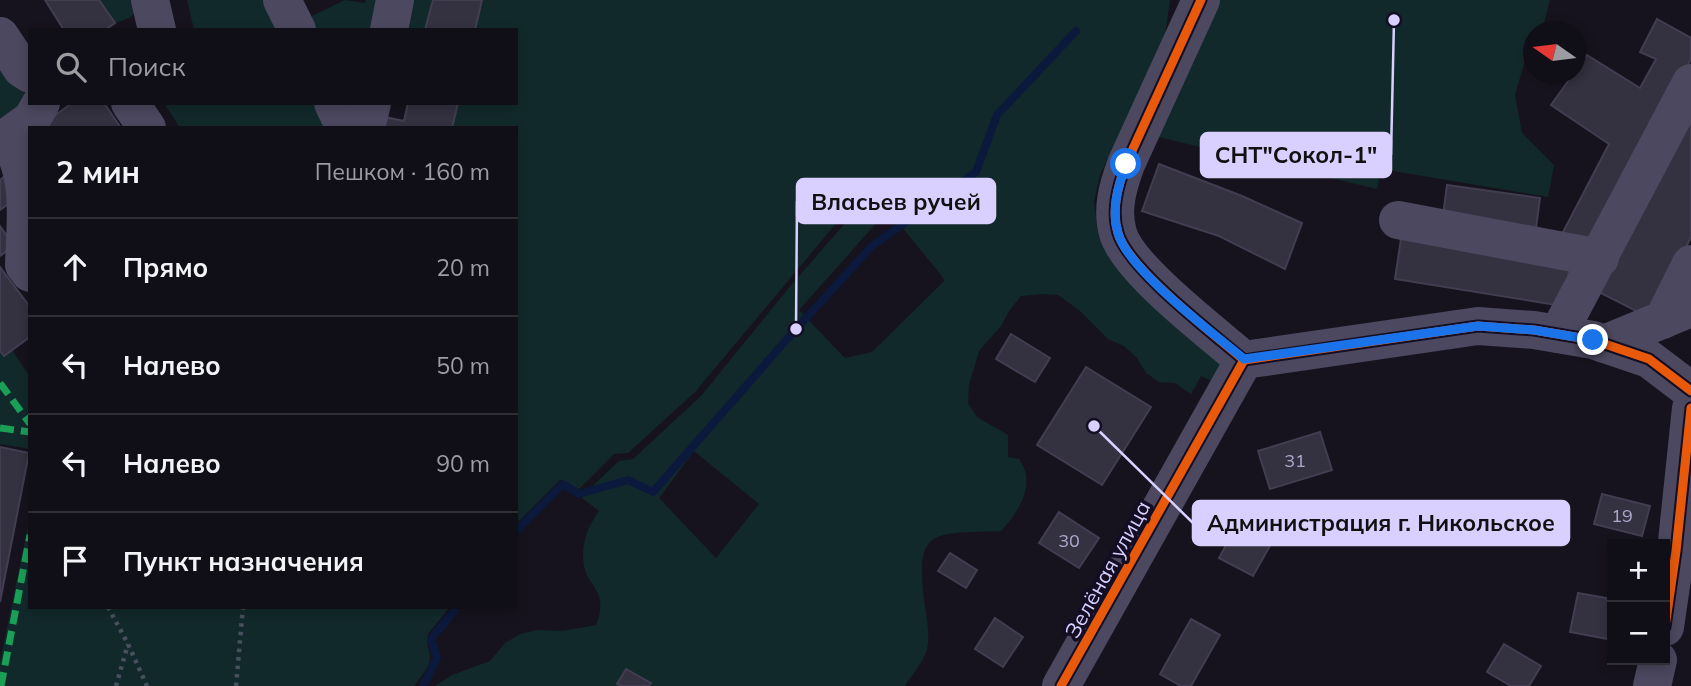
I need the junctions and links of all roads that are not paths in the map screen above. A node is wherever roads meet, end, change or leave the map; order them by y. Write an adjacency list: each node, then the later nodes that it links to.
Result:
1 (150, 0): 5 (street)
2 (282, 0): 6 (street)
3 (396, 0): 7 (street)
4 (1197, 2): 25 (street)
5 (157, 28)
6 (296, 28)
7 (389, 28)
8 (0, 36): 9 (street)
9 (28, 73)
10 (1691, 83): 19 (street)
11 (40, 105): 21 (street)
12 (131, 105): 15 (street)
13 (334, 105): 16 (street)
14 (372, 105): 17 (street)
15 (146, 126)
16 (344, 126)
17 (366, 126)
18 (1398, 220): 19 (street)
19 (1600, 258): 23 (street)
20 (1691, 264): 22 (street)
21 (28, 270)
22 (1677, 314): 24 (street)
23 (1558, 334): 24 (street); 25 (street)
24 (1604, 344): 26 (street)
25 (1244, 359): 31 (street, Зелёная улица)
26 (1691, 391)
27 (1691, 408): 28 (street)
28 (1684, 549): 29 (street)
29 (1670, 606)
30 (1657, 665): 32 (street)
31 (1061, 686)
32 (1652, 686)

